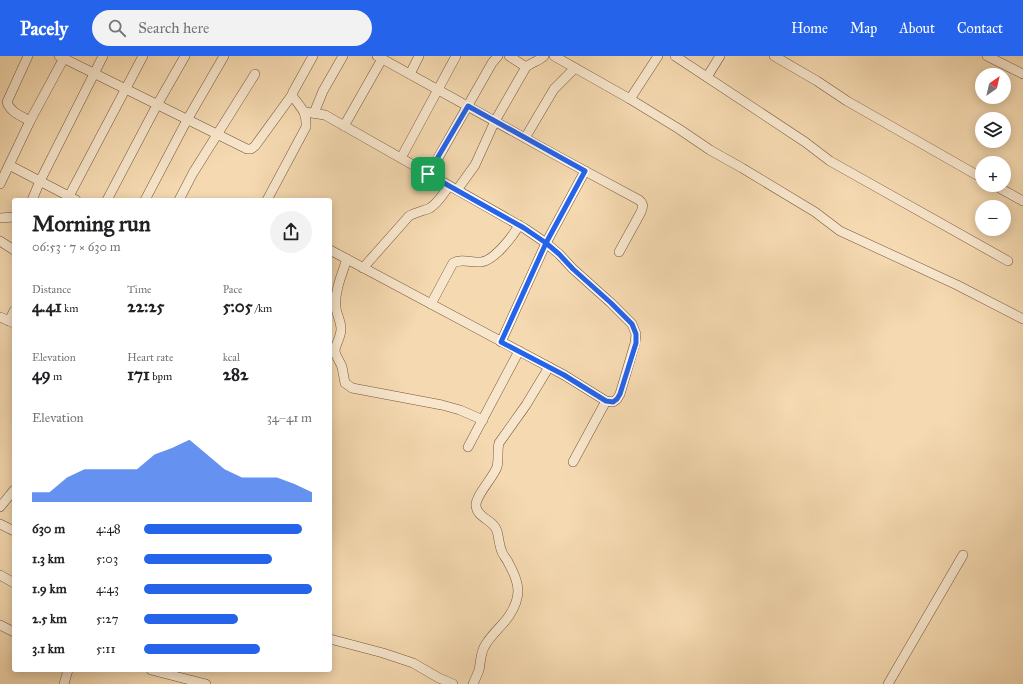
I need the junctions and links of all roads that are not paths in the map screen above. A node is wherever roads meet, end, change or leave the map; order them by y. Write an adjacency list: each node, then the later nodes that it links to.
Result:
1 (28, 56): 36 (street)
2 (103, 56): 23 (street)
3 (143, 56): 28 (street)
4 (185, 56): 32 (street)
5 (224, 56): 35 (street)
6 (313, 56): 30 (street)
7 (343, 56): 34 (street)
8 (419, 56): 25 (street)
9 (456, 56): 29 (street)
10 (498, 56): 33 (street)
11 (508, 56): 21 (street)
12 (544, 56): 21 (street)
13 (554, 56): 22 (street)
14 (658, 56): 31 (street)
15 (675, 56): 27 (street)
16 (720, 56): 27 (street)
17 (774, 56): 45 (street)
18 (986, 56): 26 (street)
19 (62, 57): 23 (street); 36 (street)
20 (380, 57): 25 (street); 38 (street)
21 (526, 67): 37 (street)
22 (575, 68): 31 (street); 40 (street)
23 (94, 73): 28 (street); 46 (street)
24 (255, 74): 39 (street)
25 (410, 74): 29 (street)
26 (1023, 74)
27 (707, 77): 67 (street)
28 (126, 90): 32 (street); 52 (street)
29 (439, 90): 33 (street); 41 (street)
30 (292, 95): 34 (street); 39 (street)
31 (630, 99): 71 (street)
32 (157, 105): 35 (street); 53 (street)
33 (468, 106): 37 (street); 44 (street)
34 (309, 113): 38 (street); 56 (street)
35 (187, 120): 39 (street); 54 (street)
36 (30, 121): 42 (street)
37 (495, 121): 40 (street); 48 (street)
38 (344, 126): 41 (street)
39 (217, 135): 55 (street)
40 (525, 138): 43 (street)
41 (401, 158): 44 (street)
42 (9, 165): 46 (street); 47 (street)
43 (585, 171): 62 (street); 65 (street)
44 (428, 174): 48 (street)
45 (975, 174)
46 (40, 181): 50 (street); 51 (street)
47 (0, 184)
48 (453, 188): 60 (street); 68 (street)
49 (1007, 192): 57 (street)
50 (33, 198)
51 (69, 198)
52 (72, 198)
53 (108, 198)
54 (146, 198)
55 (180, 198)
56 (268, 198)
57 (1023, 201)
58 (12, 217): 59 (street)
59 (0, 218)
60 (519, 225): 62 (street); 69 (street)
61 (0, 242): 63 (street)
62 (546, 243): 73 (street); 76 (street)
63 (12, 249)
64 (332, 251): 66 (street)
65 (619, 252)
66 (347, 260): 68 (street); 77 (street)
67 (1008, 261)
68 (364, 268): 69 (street)
69 (431, 304): 73 (street)
70 (0, 317): 72 (street)
71 (1023, 319)
72 (11, 322)
73 (501, 342): 74 (street)
74 (520, 351): 75 (street); 77 (street)
75 (549, 367): 76 (street); 95 (street)
76 (606, 401): 79 (street)
77 (483, 420): 78 (street)
78 (468, 447)
79 (573, 462)
80 (12, 492): 81 (street)
81 (0, 507)
82 (0, 524): 83 (street)
83 (12, 530)
84 (963, 555): 96 (street)
85 (0, 575): 86 (street)
86 (12, 582)
87 (0, 625): 88 (street)
88 (12, 631)
89 (332, 640): 94 (street)
90 (67, 672): 92 (street)
91 (159, 672): 93 (street)
92 (64, 684)
93 (206, 684)
94 (453, 684)
95 (473, 684)
96 (888, 684)

